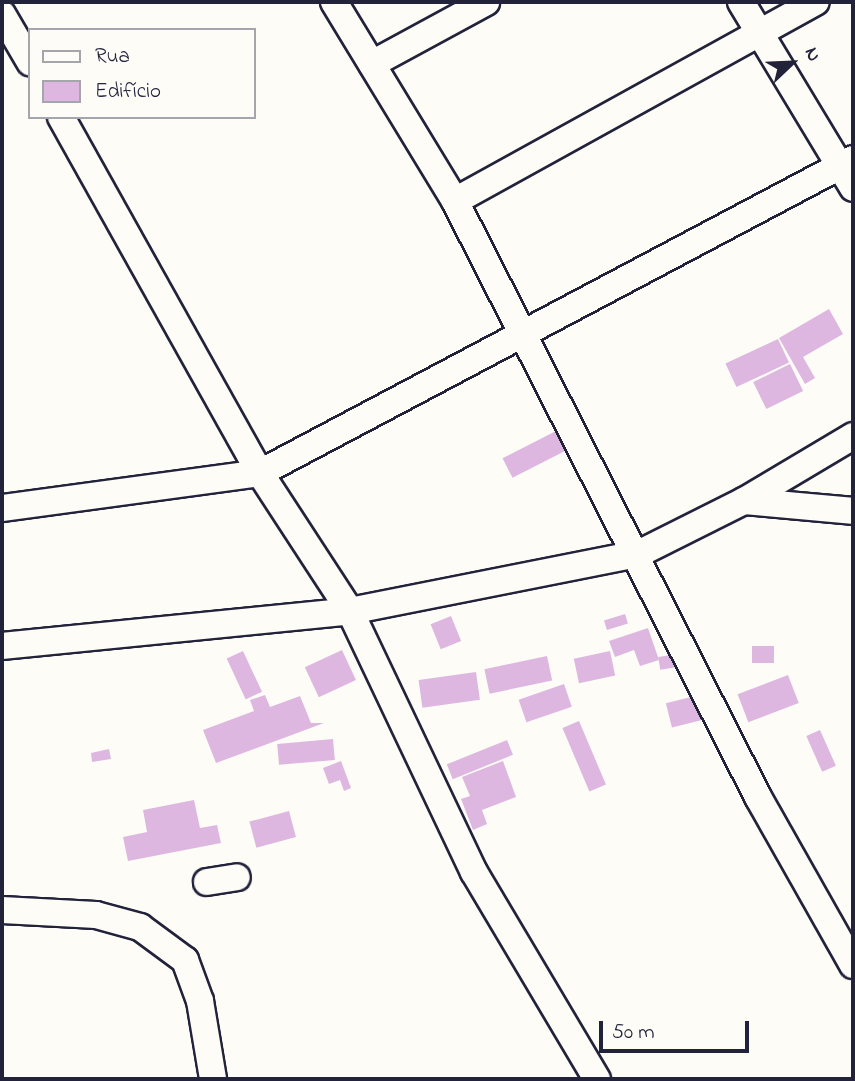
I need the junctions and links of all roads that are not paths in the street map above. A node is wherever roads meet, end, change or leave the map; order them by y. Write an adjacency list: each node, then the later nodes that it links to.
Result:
1 (334, 2): 8 (street)
2 (486, 2): 8 (street)
3 (741, 2): 6 (street)
4 (816, 2): 6 (street)
5 (2, 14): 7 (street)
6 (759, 34): 10 (street); 11 (street)
7 (28, 59)
8 (372, 64): 11 (street)
9 (62, 119): 14 (street)
10 (849, 171): 12 (street)
11 (455, 201): 12 (street)
12 (525, 337): 14 (street); 18 (street)
13 (853, 436): 15 (street)
14 (260, 473): 16 (street); 19 (street)
15 (744, 501): 17 (street); 18 (street)
16 (2, 508)
17 (853, 511)
18 (638, 554): 19 (street); 24 (street)
19 (350, 611): 20 (street); 26 (street)
20 (2, 646)
21 (237, 877): 22 (street)
22 (207, 882)
23 (2, 910): 25 (street)
24 (853, 965)
25 (213, 1079)
26 (597, 1079)

